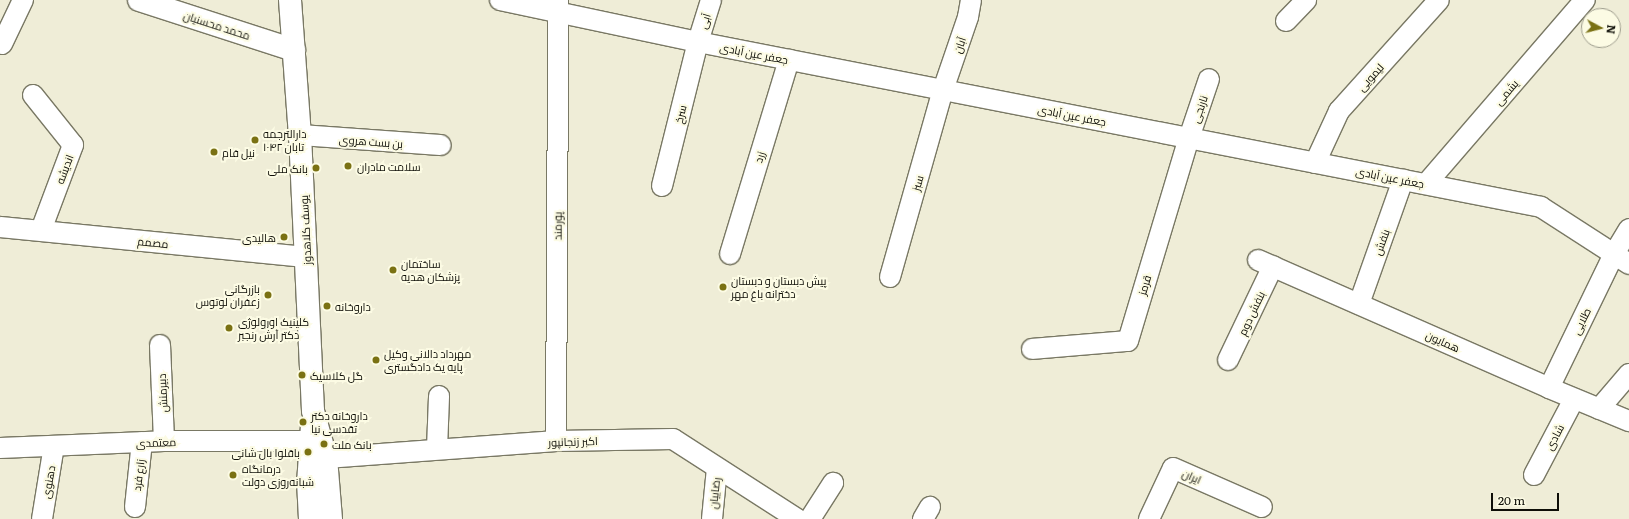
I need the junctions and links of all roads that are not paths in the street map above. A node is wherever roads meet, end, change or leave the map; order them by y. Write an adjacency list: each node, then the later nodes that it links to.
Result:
1 (22, 0): 13 (street)
2 (140, 0): 14 (main road, محمد محسنیان)
3 (290, 0): 14 (main road, یوسف کلاهدوز)
4 (500, 0): 10 (street, جعفر عین آبادی)
5 (710, 0): 12 (street, آبی)
6 (970, 0): 17 (street, آبان)
7 (1306, 0): 11 (street)
8 (1439, 0): 22 (street, لیمویی)
9 (1585, 0): 24 (street, یشمی)
10 (558, 6): 12 (street, جعفر عین آبادی); 47 (street, پورمند)
11 (1286, 22)
12 (698, 42): 15 (street, جعفر عین آبادی); 25 (street, سرخ)
13 (2, 44)
14 (294, 50): 19 (main road, یوسف کلاهدوز)
15 (788, 60): 17 (street, جعفر عین آبادی); 29 (street, زرد)
16 (1209, 80): 20 (street, نارنجی)
17 (943, 90): 20 (street, جعفر عین آبادی); 33 (street, سبز)
18 (33, 95): 28 (street, اندیشه)
19 (300, 135): 21 (street, بن بست هروی); 30 (main road, یوسف کلاهدوز)
20 (1189, 138): 22 (street, جعفر عین آبادی); 36 (street, قرمز)
21 (441, 145)
22 (1315, 163): 23 (street, جعفر عین آبادی)
23 (1403, 180): 24 (street, جعفر عین آبادی); 34 (street, بنفش)
24 (1426, 184): 31 (street, جعفر عین آبادی)
25 (662, 186)
26 (0, 227): 28 (street, مصمم)
27 (1629, 229): 31 (street, طلایی)
28 (41, 230): 30 (street, مصمم)
29 (730, 254)
30 (306, 257): 43 (main road, یوسف کلاهدوز)
31 (1622, 259): 39 (street, طلایی)
32 (1266, 263): 34 (street, همایون); 37 (street, بنفش دوم)
33 (890, 277)
34 (1359, 304): 39 (street, همایون)
35 (160, 345): 45 (street, دبیرمنش)
36 (1032, 349)
37 (1228, 360)
38 (1629, 374): 42 (street)
39 (1548, 388): 41 (street, همایون)
40 (439, 396): 51 (street)
41 (1574, 399): 42 (street, همایون); 54 (street, شادی)
42 (1598, 409): 44 (street, همایون)
43 (313, 411): 46 (main road); 52 (main road, یوسف کلاهدوز)
44 (1629, 421)
45 (164, 441): 46 (street, معتمدی); 48 (street, معتمدی)
46 (311, 441): 59 (main road)
47 (556, 441): 51 (street, اکبر زنجانپور); 53 (street, اکبر زنجانپور)
48 (142, 442): 49 (street, معتمدی); 56 (street, زارع فرد)
49 (54, 446): 50 (street, معتمدی); 58 (street, دهنوی)
50 (0, 448)
51 (436, 449): 52 (street, اکبر زنجانپور)
52 (326, 458): 60 (main road, یوسف کلاهدوز)
53 (717, 468): 61 (street, رضاییان); 62 (street, اکبر زنجانپور)
54 (1534, 475)
55 (833, 483): 63 (street)
56 (135, 507)
57 (1262, 507): 64 (street, ایران)
58 (42, 519)
59 (310, 519)
60 (331, 519)
61 (712, 519)
62 (797, 519)
63 (810, 519)
64 (1149, 519)

